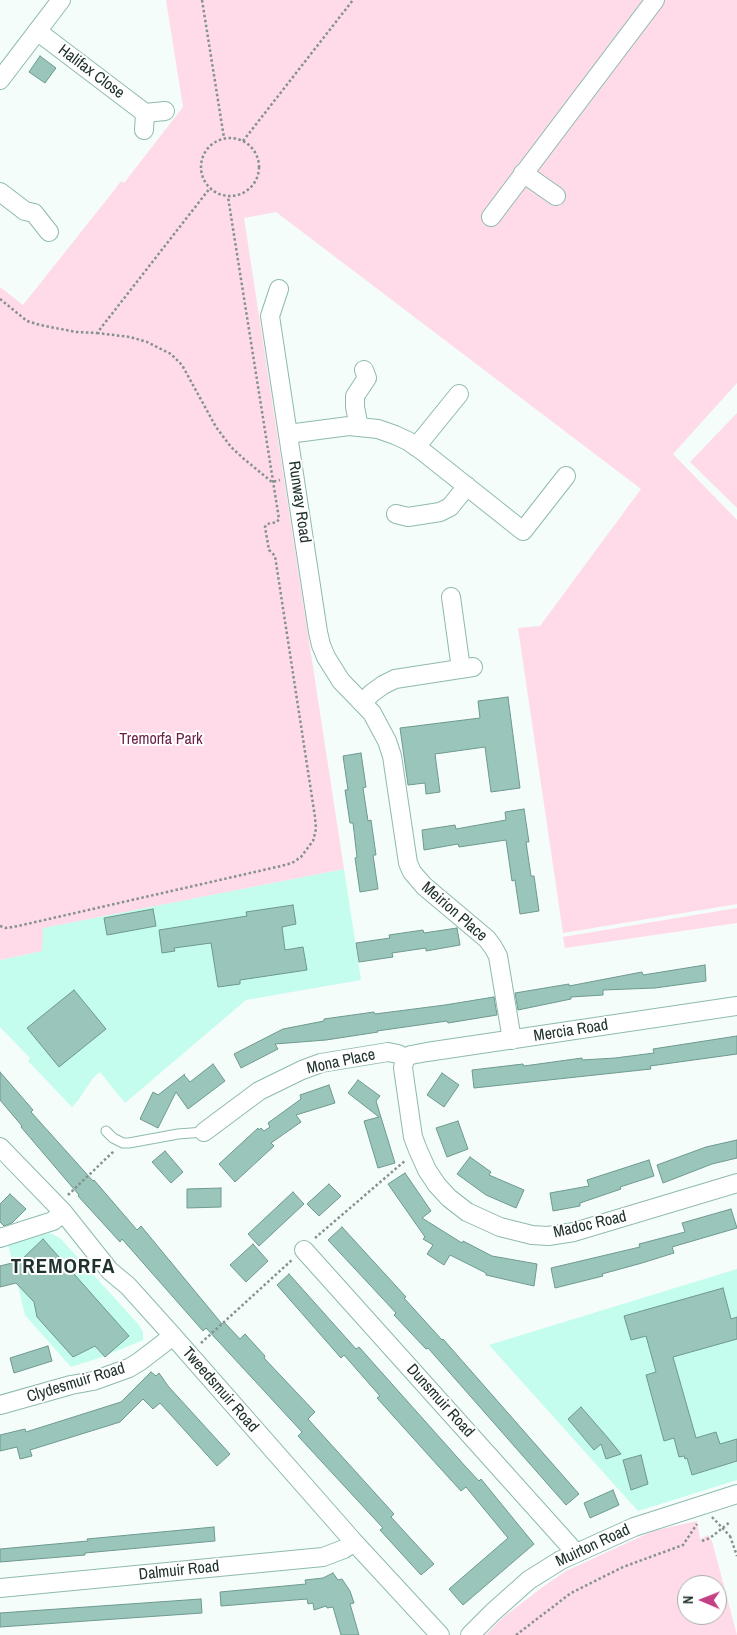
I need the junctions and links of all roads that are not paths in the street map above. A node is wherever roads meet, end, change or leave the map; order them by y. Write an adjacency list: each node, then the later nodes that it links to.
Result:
1 (61, 0): 3 (street)
2 (654, 0): 6 (street)
3 (37, 32): 4 (street); 5 (street, Halifax Close)
4 (0, 80)
5 (164, 111)
6 (523, 173): 8 (street); 9 (street)
7 (0, 192): 10 (street)
8 (556, 196)
9 (491, 216)
10 (49, 232)
11 (279, 289): 15 (street, Runway Road)
12 (364, 370): 14 (street)
13 (459, 394): 16 (street)
14 (359, 427): 15 (street); 16 (street)
15 (288, 434): 21 (street, Runway Road)
16 (416, 447): 18 (street)
17 (566, 476): 18 (street)
18 (467, 486): 19 (street)
19 (396, 514)
20 (451, 597): 21 (street)
21 (362, 703): 23 (street, Meirion Place)
22 (737, 1006): 23 (street, Mercia Road)
23 (512, 1040): 24 (street, Mercia Road)
24 (405, 1058): 26 (street, Mona Place); 28 (street, Madoc Road)
25 (106, 1131): 26 (lane)
26 (204, 1132)
27 (0, 1147): 29 (street, Tweedsmuir Road)
28 (737, 1183)
29 (60, 1209): 30 (street); 32 (street, Tweedsmuir Road)
30 (0, 1238)
31 (304, 1250): 36 (street, Dunsmuir Road)
32 (173, 1336): 33 (street, Clydesmuir Road); 35 (street, Tweedsmuir Road)
33 (0, 1405)
34 (737, 1494): 36 (street, Muirton Road)
35 (354, 1542): 37 (street, Dalmuir Road); 38 (street, Tweedsmuir Road)
36 (576, 1553): 39 (street, Muirton Road)
37 (0, 1588)
38 (440, 1635)
39 (470, 1635)

